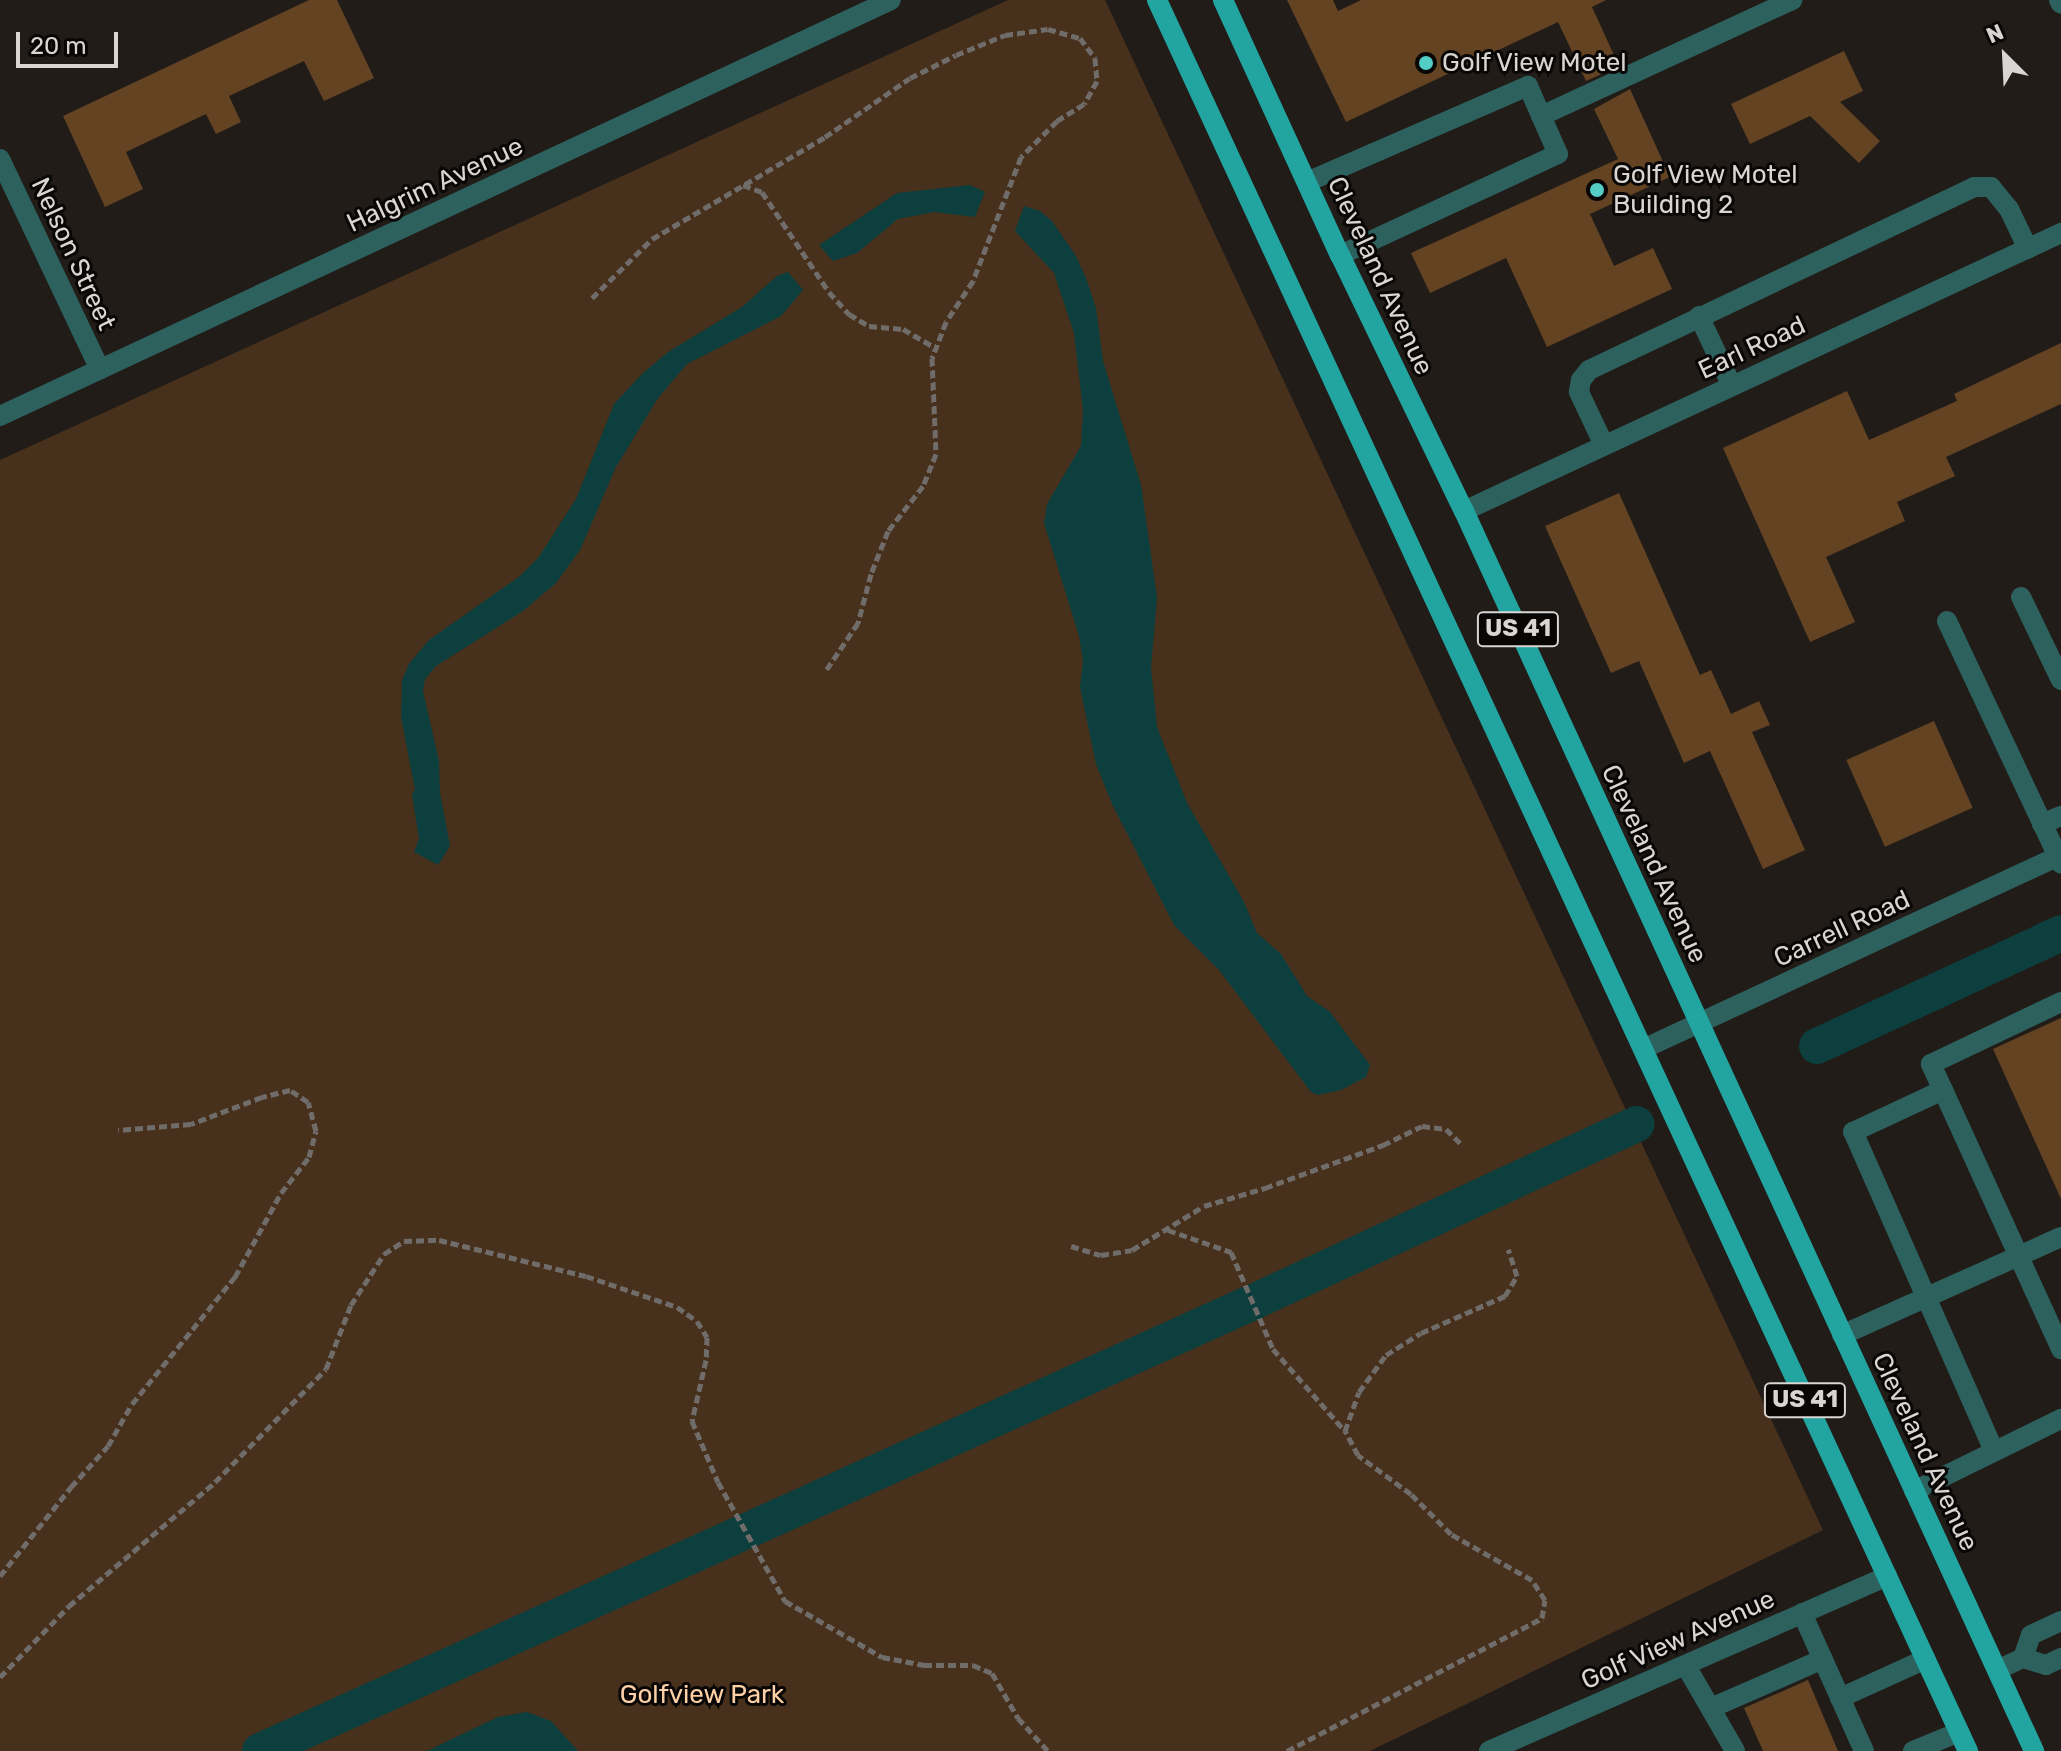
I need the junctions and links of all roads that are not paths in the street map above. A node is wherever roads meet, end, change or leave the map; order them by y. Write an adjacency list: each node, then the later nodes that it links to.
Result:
1 (891, 0): 5 (street, Halgrim Avenue)
2 (1157, 0): 25 (main road, US 41)
3 (1792, 0): 6 (street)
4 (1227, 2): 8 (main road, Cleveland Avenue / US 41)
5 (860, 7): 13 (street, Halgrim Avenue)
6 (1541, 116): 8 (street); 11 (street)
7 (0, 159): 13 (street, Nelson Street)
8 (1307, 182): 11 (main road, Cleveland Avenue / US 41)
9 (2061, 233): 10 (street, Earl Road)
10 (2028, 249): 12 (street); 14 (street, Earl Road)
11 (1340, 255): 17 (main road, Cleveland Avenue / US 41)
12 (1699, 316): 14 (street); 16 (street)
13 (100, 370): 15 (street, Halgrim Avenue)
14 (1732, 386): 16 (street, Earl Road)
15 (0, 416)
16 (1604, 445): 17 (street, Earl Road)
17 (1464, 511): 24 (main road, Cleveland Avenue / US 41)
18 (2021, 597): 20 (street)
19 (1947, 621): 21 (street)
20 (2061, 680)
21 (2052, 820): 22 (street)
22 (2060, 858): 24 (street, Carrell Road)
23 (2061, 1002): 26 (street)
24 (1699, 1024): 25 (street, Carrell Road); 30 (main road, Cleveland Avenue / US 41)
25 (1643, 1049): 35 (main road, US 41)
26 (1943, 1090): 28 (street); 29 (street)
27 (2061, 1237): 28 (street)
28 (2018, 1257): 29 (street); 31 (street)
29 (1926, 1299): 30 (street); 33 (street)
30 (1842, 1335): 34 (main road, Cleveland Avenue / US 41)
31 (2061, 1349)
32 (2061, 1419): 33 (street)
33 (1994, 1451): 34 (street)
34 (1914, 1491): 43 (main road, Cleveland Avenue / US 41)
35 (1887, 1576): 36 (street, Golf View Avenue); 41 (main road, US 41)
36 (1802, 1613): 40 (street); 42 (street, Golf View Avenue)
37 (2061, 1621): 38 (street)
38 (2023, 1658): 39 (street); 43 (street)
39 (2061, 1658)
40 (1823, 1659): 44 (street); 45 (street)
41 (1926, 1659): 44 (street); 46 (main road, US 41)
42 (1686, 1666): 45 (street); 47 (street, Golf View Avenue)
43 (1997, 1670): 52 (main road, Cleveland Avenue / US 41)
44 (1840, 1698): 49 (street)
45 (1711, 1708): 48 (street)
46 (1959, 1732): 50 (street); 51 (main road, US 41)
47 (1489, 1751)
48 (1735, 1751)
49 (1864, 1751)
50 (1913, 1751)
51 (1968, 1751)
52 (2034, 1751)

